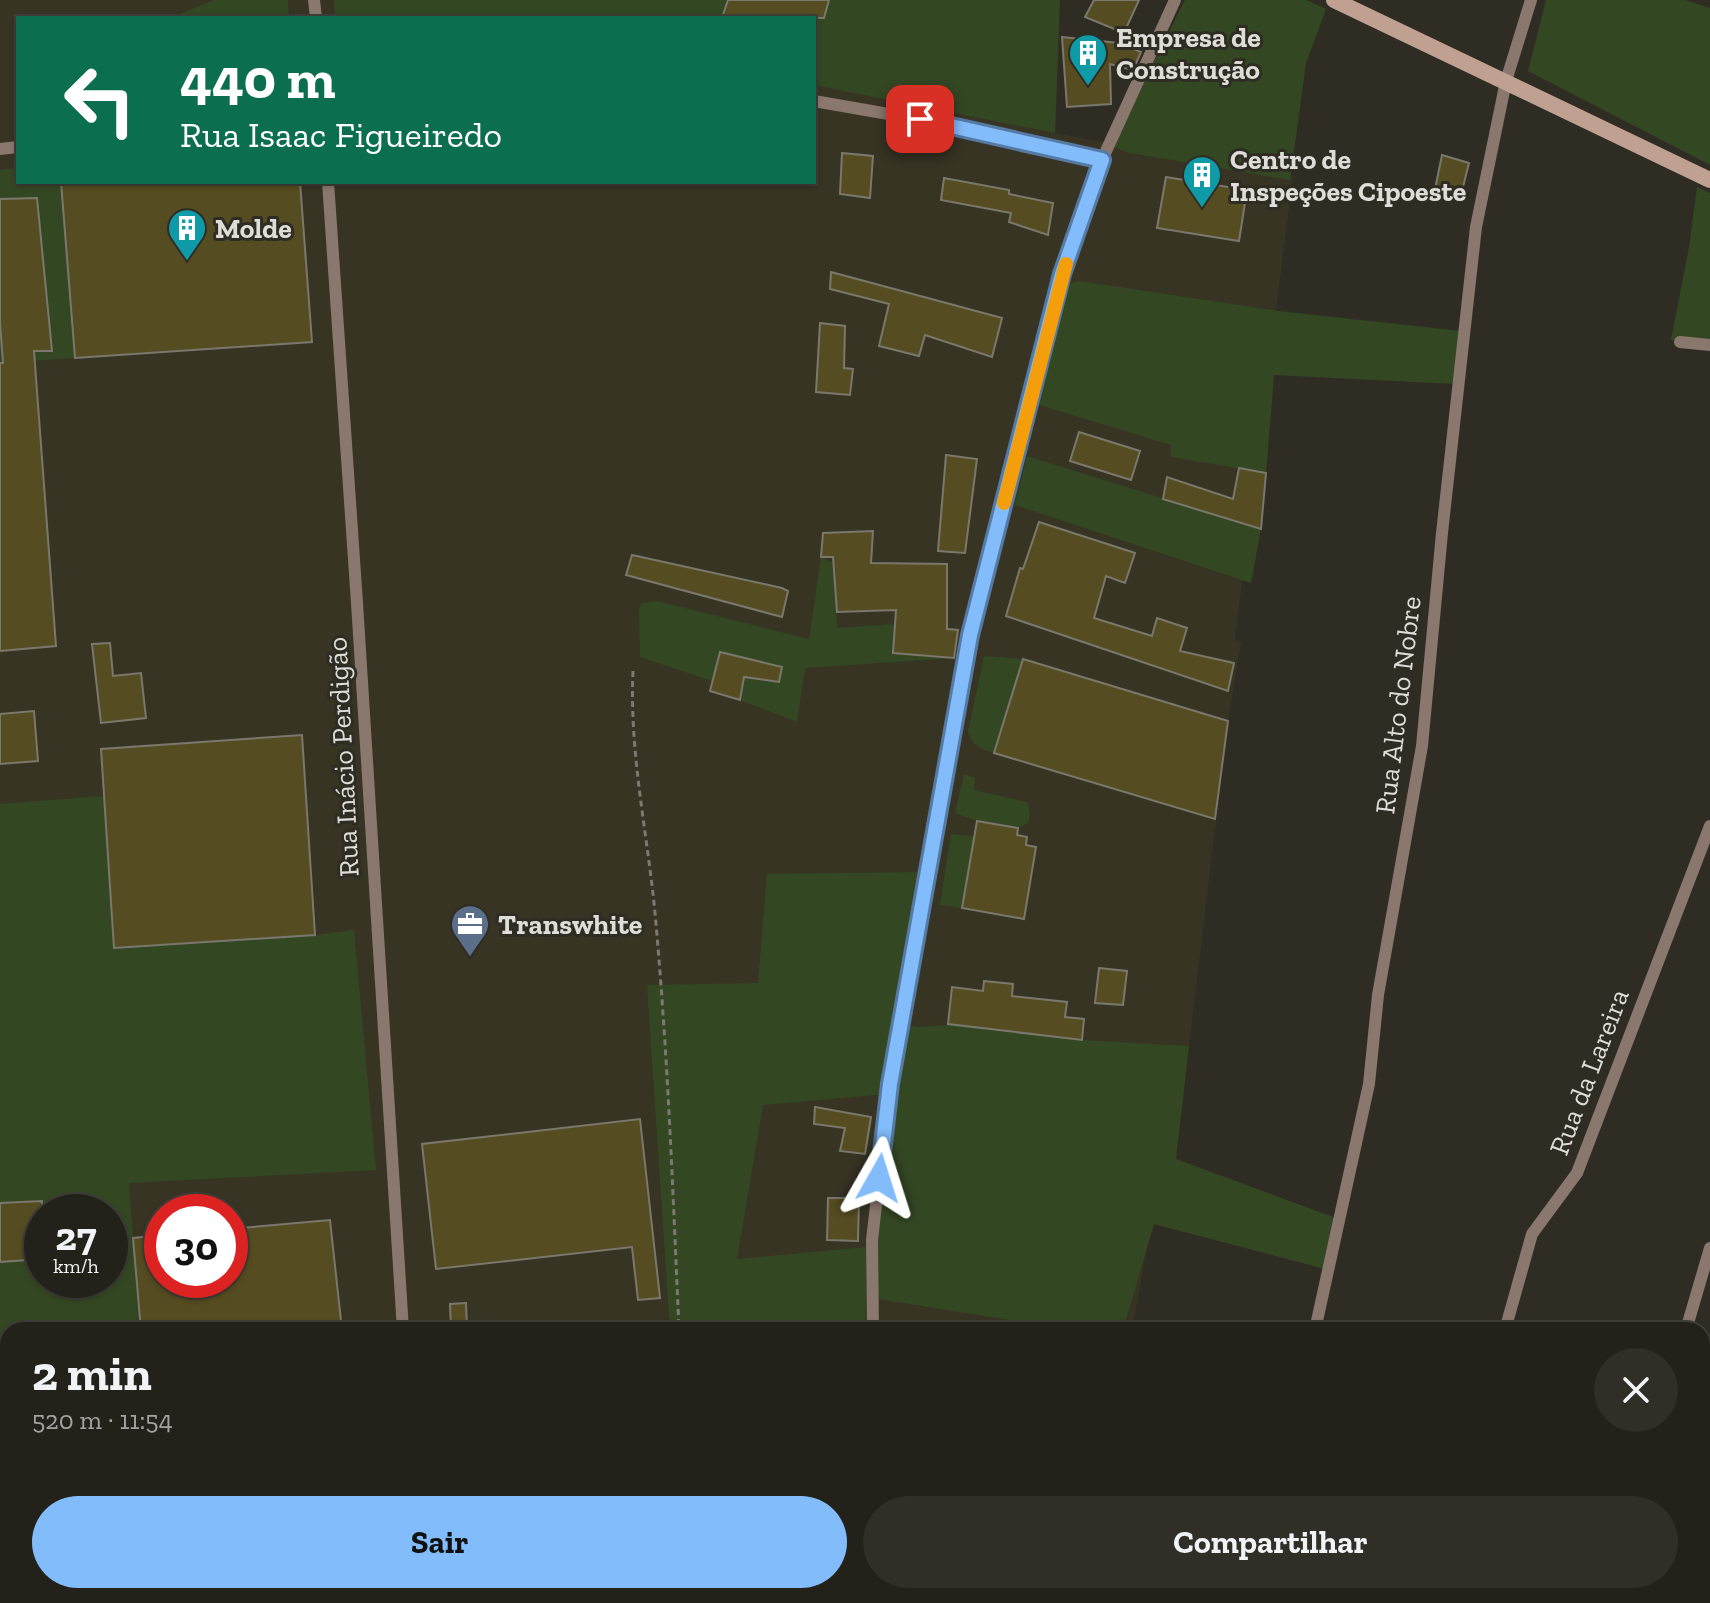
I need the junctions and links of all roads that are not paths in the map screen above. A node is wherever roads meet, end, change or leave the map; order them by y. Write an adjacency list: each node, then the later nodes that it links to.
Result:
1 (1175, 0): 6 (street)
2 (1334, 0): 4 (main road)
3 (1531, 0): 4 (street, Rua Alto do Nobre)
4 (1506, 81): 7 (main road); 15 (street, Rua Alto do Nobre)
5 (816, 101): 6 (street)
6 (1102, 160): 14 (street)
7 (1710, 180)
8 (328, 184): 13 (street, Rua Inácio Perdigão)
9 (1680, 342): 10 (street)
10 (1710, 345)
11 (1710, 826): 16 (street, Rua da Lareira)
12 (1710, 1248): 17 (street)
13 (402, 1322)
14 (873, 1322)
15 (1317, 1322)
16 (1507, 1322)
17 (1688, 1322)

